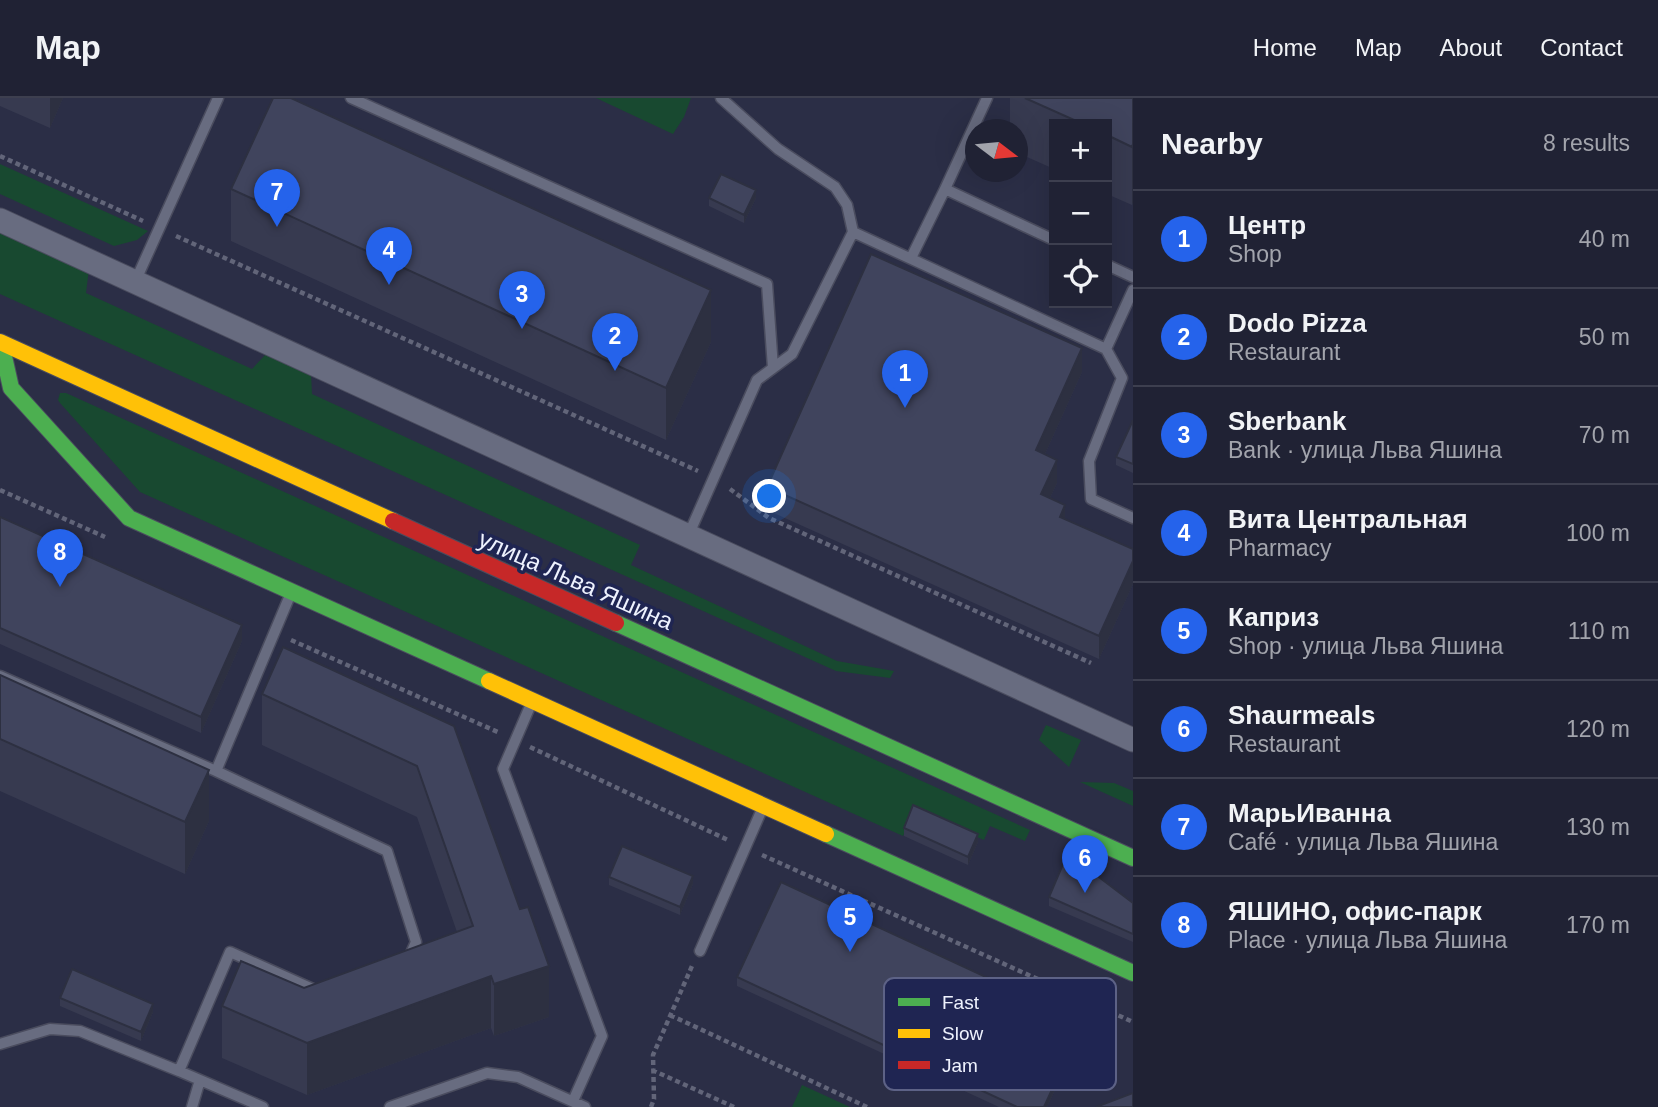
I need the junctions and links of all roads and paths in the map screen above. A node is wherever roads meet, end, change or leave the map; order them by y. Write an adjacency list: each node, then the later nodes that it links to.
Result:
1 (218, 98): 8 (lane)
2 (351, 98): 18 (lane)
3 (721, 98): 9 (lane)
4 (987, 98): 6 (lane)
5 (0, 156): 8 (path)
6 (945, 189): 10 (lane); 11 (lane)
7 (0, 220): 14 (street)
8 (159, 228): 14 (lane); 20 (path)
9 (853, 232): 11 (lane); 18 (lane)
10 (1049, 238)
11 (911, 258): 17 (lane)
12 (1112, 267): 13 (lane)
13 (1133, 277)
14 (135, 282): 23 (street)
15 (1133, 290): 17 (lane)
16 (0, 342): 19 (street); 35 (street, улица Льва Яшина)
17 (1106, 349): 22 (lane)
18 (773, 368): 20 (lane)
19 (6, 393): 25 (street)
20 (714, 478): 23 (lane); 27 (path)
21 (0, 489): 24 (path)
22 (1133, 518)
23 (688, 536): 31 (street)
24 (111, 540)
25 (292, 591): 26 (lane); 29 (street)
26 (274, 633): 30 (path); 32 (lane)
27 (1091, 663)
28 (0, 676): 32 (lane)
29 (534, 700): 30 (lane); 33 (street)
30 (515, 740): 34 (path); 48 (lane)
31 (1133, 740)
32 (216, 771): 37 (lane)
33 (764, 804): 34 (lane); 38 (street)
34 (746, 848): 36 (lane); 39 (path)
35 (1133, 858)
36 (700, 951): 42 (path)
37 (393, 967)
38 (1133, 973)
39 (1035, 978)
40 (328, 986): 46 (lane)
41 (1116, 1014): 43 (path)
42 (670, 1015): 45 (path); 55 (path)
43 (1133, 1022)
44 (0, 1044): 46 (lane)
45 (652, 1070): 53 (path); 54 (path)
46 (179, 1071): 47 (lane)
47 (200, 1080): 49 (lane); 50 (lane)
48 (573, 1101): 51 (lane); 52 (lane)
49 (192, 1107)
50 (263, 1107)
51 (390, 1107)
52 (585, 1107)
53 (651, 1107)
54 (734, 1107)
55 (867, 1107)

